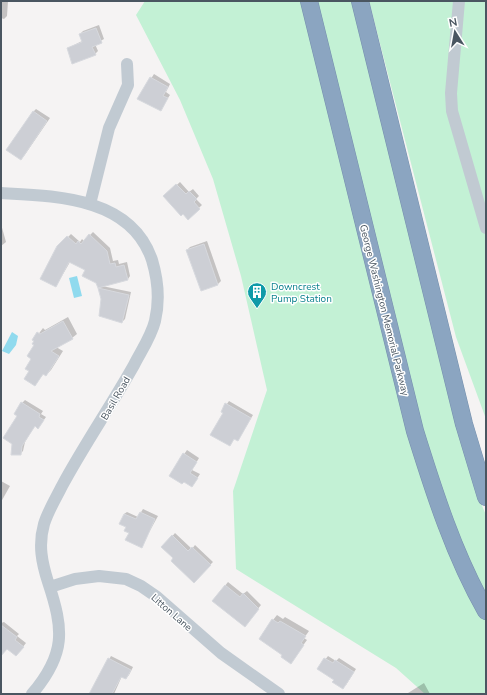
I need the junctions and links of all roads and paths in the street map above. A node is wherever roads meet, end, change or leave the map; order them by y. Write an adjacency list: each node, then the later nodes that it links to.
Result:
1 (309, 1): 10 (highway, George Washington Memorial Parkway)
2 (360, 1): 8 (highway)
3 (459, 1): 7 (street)
4 (127, 64): 6 (street)
5 (1, 193): 6 (street, Basil Road)
6 (90, 204): 9 (street, Basil Road)
7 (486, 228)
8 (486, 497)
9 (50, 587): 11 (street, Basil Road); 12 (street, Litton Lane)
10 (486, 611)
11 (32, 694)
12 (279, 694)

